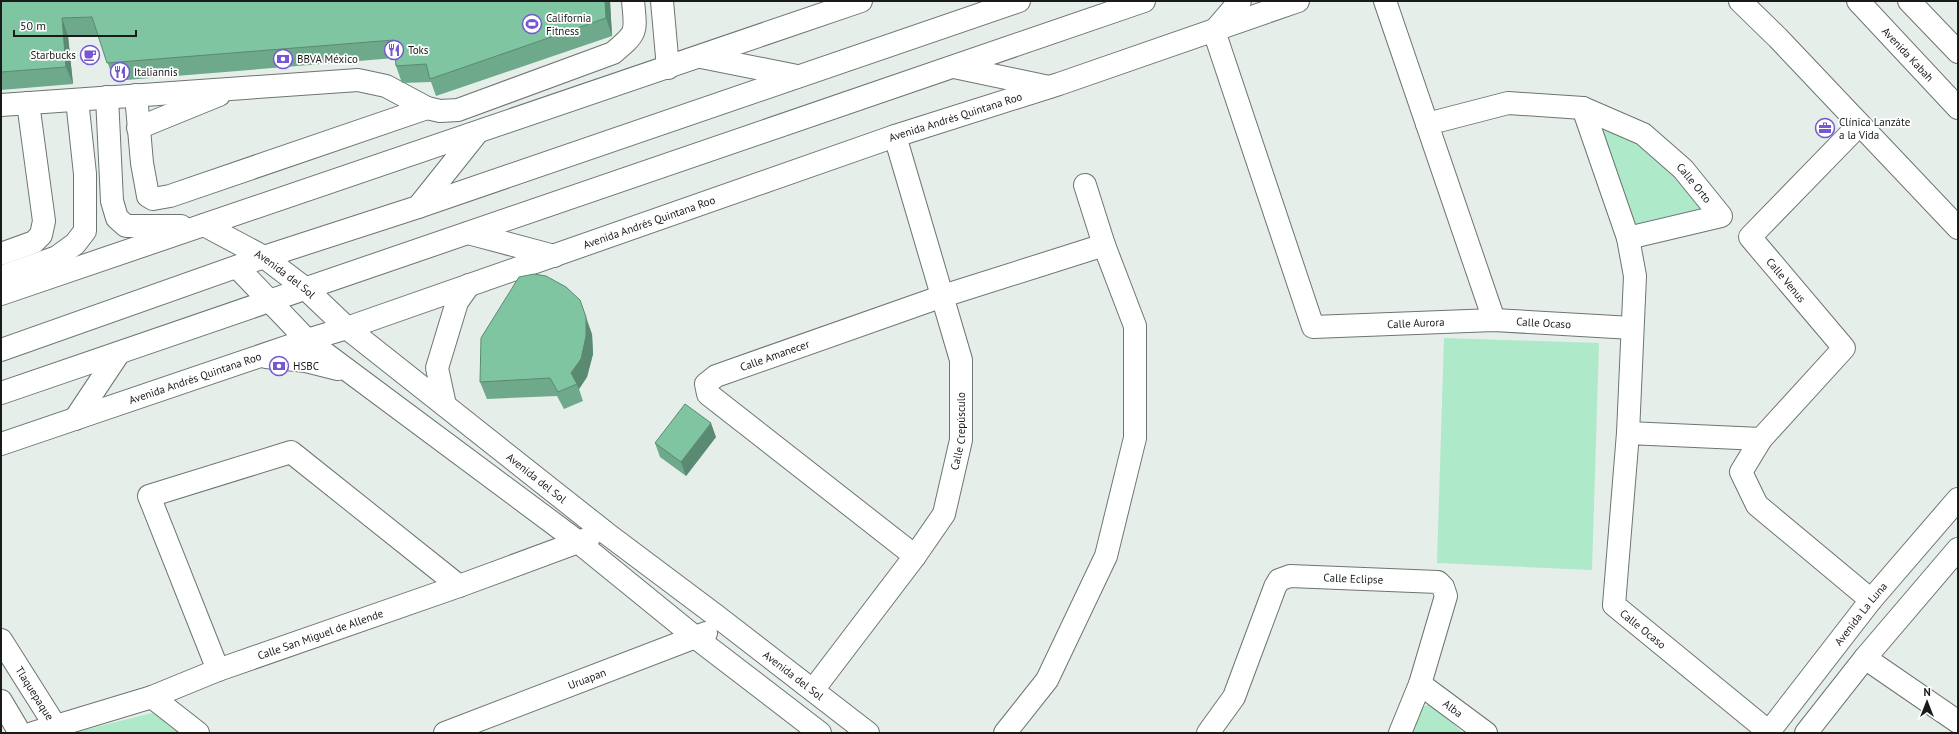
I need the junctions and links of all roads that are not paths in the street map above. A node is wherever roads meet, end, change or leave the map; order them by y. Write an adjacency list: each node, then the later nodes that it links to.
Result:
1 (633, 1): 27 (street)
2 (662, 1): 18 (street)
3 (861, 1): 16 (street)
4 (1019, 1): 19 (street)
5 (1144, 1): 17 (street)
6 (1240, 1): 13 (street)
7 (1298, 1): 13 (street, Avenida Andrés Quintana Roo)
8 (1385, 1): 30 (street)
9 (1732, 1): 14 (street)
10 (1740, 1): 14 (street)
11 (1858, 1): 29 (street, Avenida Kabah)
12 (1909, 1): 15 (street)
13 (1214, 30): 20 (street, Avenida Andrés Quintana Roo); 52 (street, Calle Aurora)
14 (1778, 38): 31 (street)
15 (1958, 52)
16 (701, 57): 18 (street); 19 (street)
17 (953, 66): 20 (street); 39 (street)
18 (668, 68): 33 (street)
19 (799, 77): 36 (street)
20 (1049, 87): 34 (street, Avenida Andrés Quintana Roo)
21 (237, 88): 22 (street); 27 (street); 32 (street)
22 (136, 95): 23 (street); 32 (street)
23 (107, 97): 24 (street); 37 (street)
24 (77, 100): 25 (street); 46 (street)
25 (28, 103): 26 (street); 42 (street)
26 (1, 105)
27 (427, 108): 32 (street)
28 (1583, 108): 30 (street, Calle Orto); 40 (street); 40 (street, Calle Orto)
29 (1958, 108)
30 (1427, 124): 52 (street)
31 (1860, 126): 38 (street); 64 (street, Calle Venus)
32 (138, 128)
33 (477, 133): 36 (street); 37 (street)
34 (895, 136): 43 (street, Avenida Andrés Quintana Roo); 50 (street, Calle Crepúsculo)
35 (1085, 184): 41 (street)
36 (418, 207): 44 (street)
37 (204, 225): 44 (street, Avenida del Sol); 49 (street)
38 (1958, 228)
39 (468, 233): 43 (street); 48 (street)
40 (1628, 238): 54 (street)
41 (1104, 245): 50 (street, Calle Amanecer); 90 (street)
42 (1, 254)
43 (554, 256): 47 (street, Avenida Andrés Quintana Roo)
44 (264, 257): 45 (street); 48 (street, Avenida del Sol)
45 (237, 267): 51 (street, Avenida del Sol); 56 (street)
46 (1, 277)
47 (469, 285): 53 (street, Avenida Andrés Quintana Roo); 61 (street)
48 (306, 289): 51 (street); 53 (street, Avenida del Sol)
49 (1, 294)
50 (943, 296): 70 (street, Calle Crepúsculo); 70 (street, Calle Amanecer)
51 (271, 302): 55 (street, Avenida del Sol); 57 (street)
52 (1494, 320): 54 (street, Calle Ocaso)
53 (347, 328): 55 (street, Avenida Andrés Quintana Roo); 61 (street, Avenida del Sol)
54 (1632, 328): 63 (street, Calle Ocaso)
55 (307, 340): 58 (street, Avenida Andrés Quintana Roo); 59 (street, Avenida del Sol)
56 (1, 350)
57 (119, 353): 60 (street); 62 (street)
58 (257, 357): 59 (street); 62 (street, Avenida Andrés Quintana Roo)
59 (349, 373): 68 (street, Avenida del Sol)
60 (1, 393)
61 (444, 405): 67 (street, Avenida del Sol)
62 (75, 419): 65 (street, Avenida Andrés Quintana Roo)
63 (1628, 433): 64 (street); 94 (street, Calle Ocaso)
64 (1761, 439): 72 (street)
65 (1, 444)
66 (1958, 499): 72 (street, Avenida La Luna)
67 (606, 533): 68 (street, Calle San Miguel de Allende); 73 (street, Avenida del Sol)
68 (577, 542): 71 (street, Calle San Miguel de Allende); 74 (street, Avenida del Sol)
69 (1958, 549): 76 (street)
70 (915, 556): 79 (street, Calle Crepúsculo)
71 (459, 586): 77 (street, Calle San Miguel de Allende); 77 (street)
72 (1871, 600): 94 (street, Avenida La Luna)
73 (730, 626): 74 (street, Uruapan); 79 (street, Avenida del Sol)
74 (695, 637): 87 (street, Uruapan); 88 (street, Avenida del Sol)
75 (1, 640): 83 (street, Tlaquepaque)
76 (1865, 658): 82 (street); 95 (street)
77 (218, 670): 80 (street, Calle San Miguel de Allende)
78 (1420, 684): 91 (street, Calle Eclipse); 92 (street, Calle Eclipse); 93 (street, Alba)
79 (813, 690): 89 (street, Avenida del Sol)
80 (152, 697): 83 (street, Calle San Miguel de Allende); 86 (street)
81 (1, 701): 84 (street)
82 (1958, 722)
83 (56, 727): 85 (street, Calle San Miguel de Allende)
84 (20, 733)
85 (33, 733)
86 (198, 733)
87 (445, 733)
88 (820, 733)
89 (868, 733)
90 (1005, 733)
91 (1208, 733)
92 (1400, 733)
93 (1486, 733)
94 (1768, 733)
95 (1806, 733)

